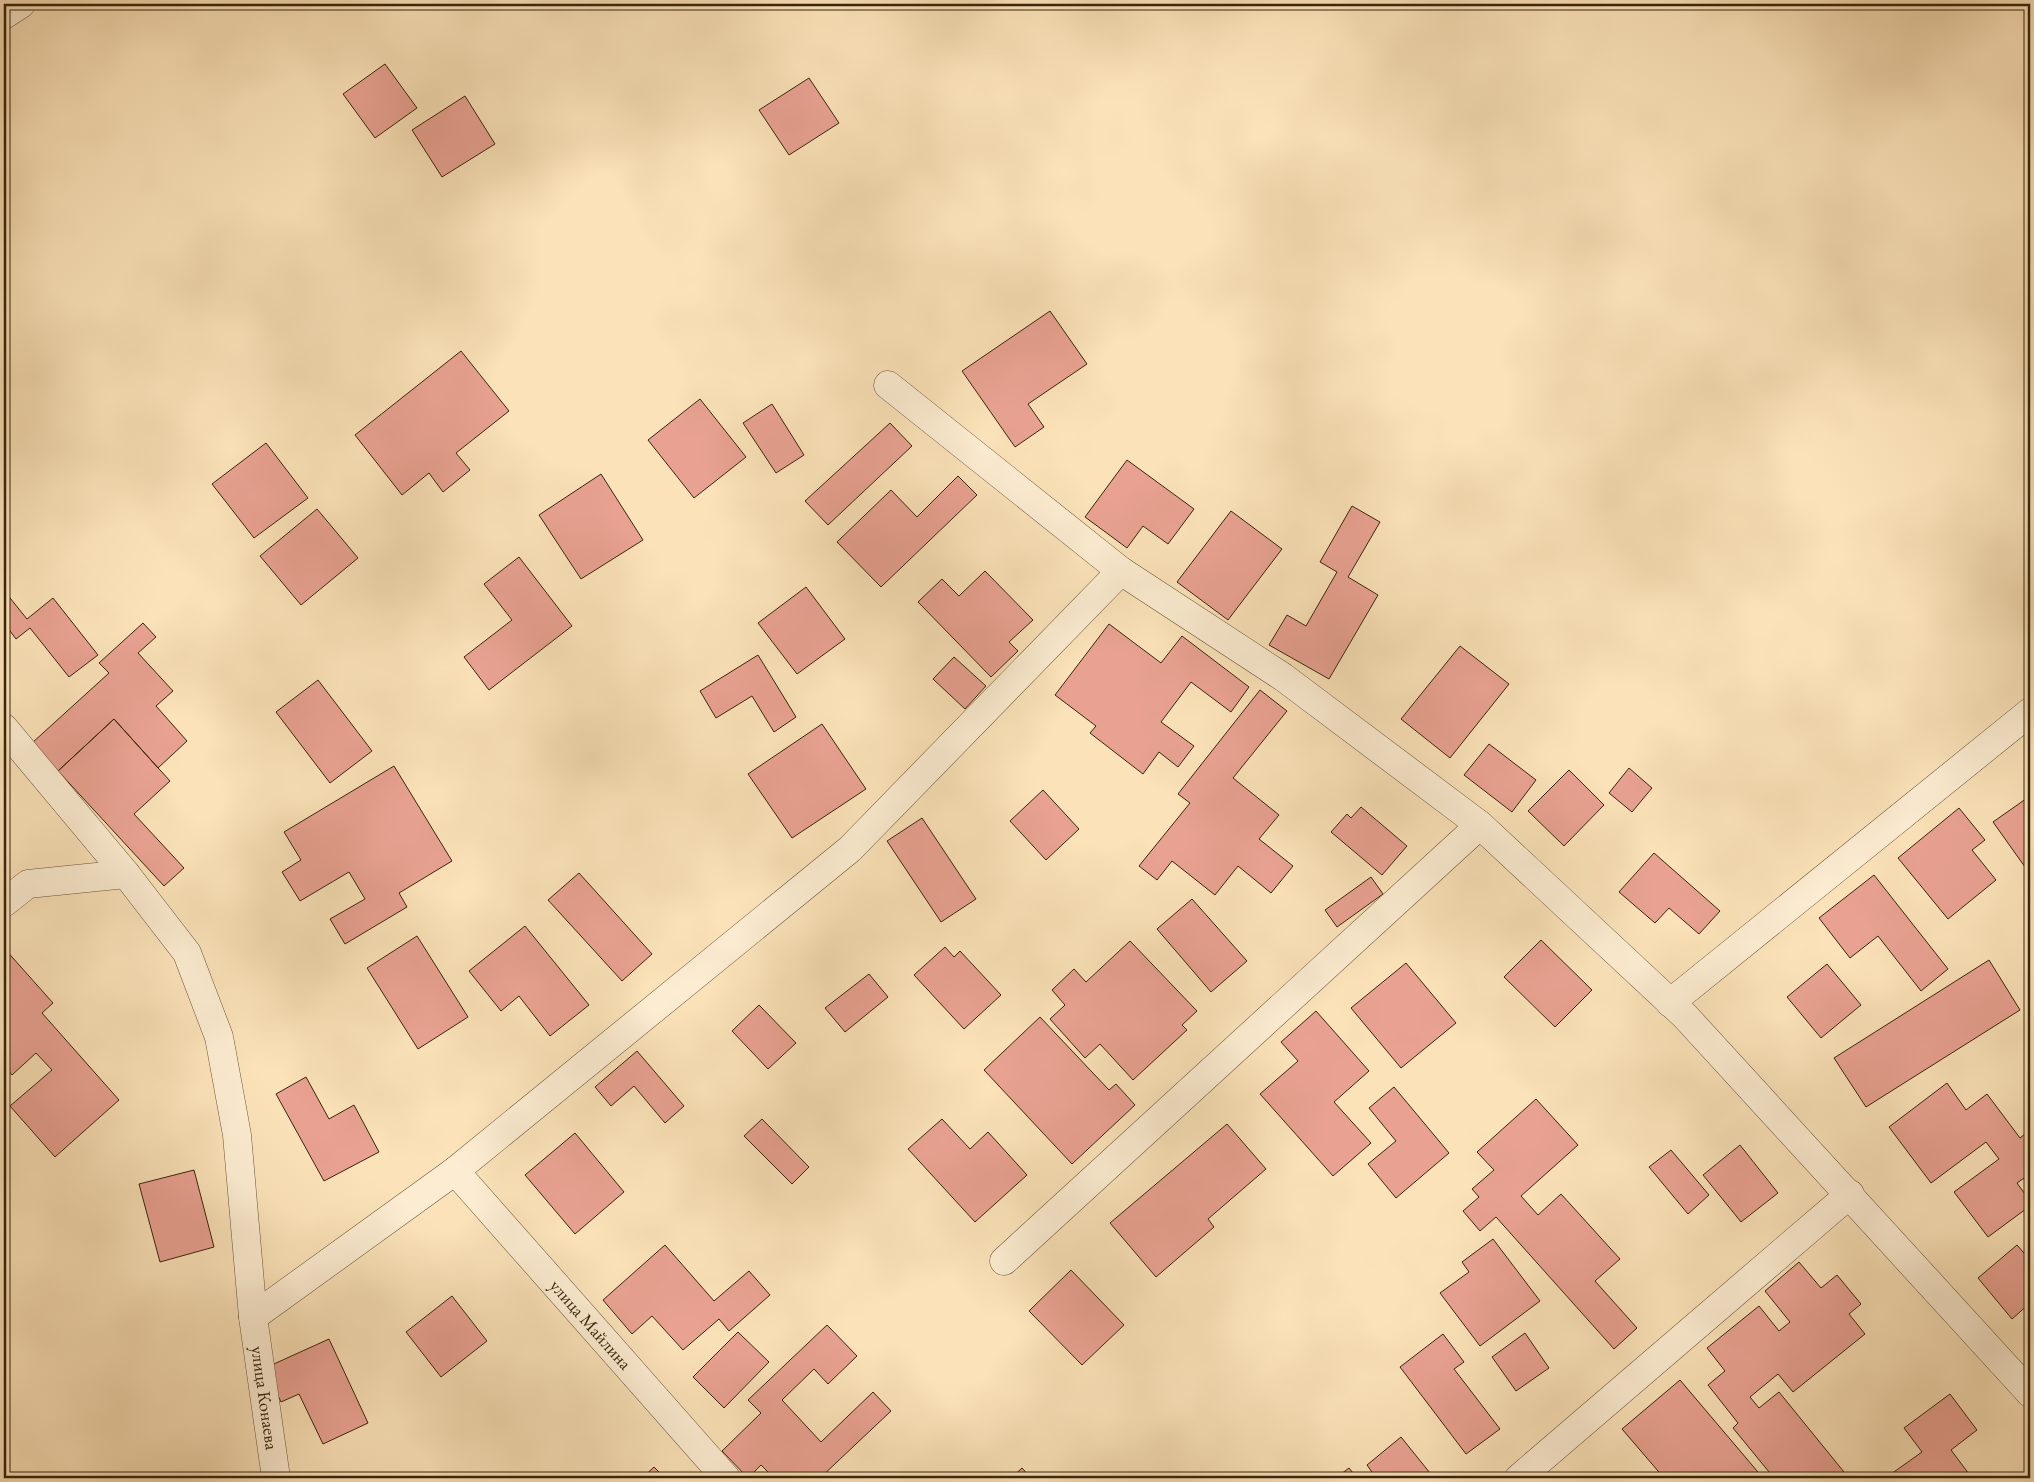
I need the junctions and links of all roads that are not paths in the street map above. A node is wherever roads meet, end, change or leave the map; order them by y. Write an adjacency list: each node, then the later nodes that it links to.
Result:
1 (21, 4): 2 (street)
2 (4, 15)
3 (888, 385): 4 (street)
4 (1121, 571): 7 (street); 11 (street)
5 (2030, 712): 10 (street)
6 (4, 728): 8 (street, улица Конаева)
7 (1480, 825): 10 (street); 13 (street)
8 (126, 874): 9 (street); 14 (street, улица Конаева)
9 (4, 903)
10 (1670, 1004): 12 (street)
11 (455, 1171): 14 (street); 17 (street, улица Майлина)
12 (1850, 1194): 15 (street); 18 (street)
13 (1004, 1261)
14 (254, 1317): 16 (street, улица Конаева)
15 (2030, 1393)
16 (276, 1478)
17 (726, 1478)
18 (1519, 1478)

